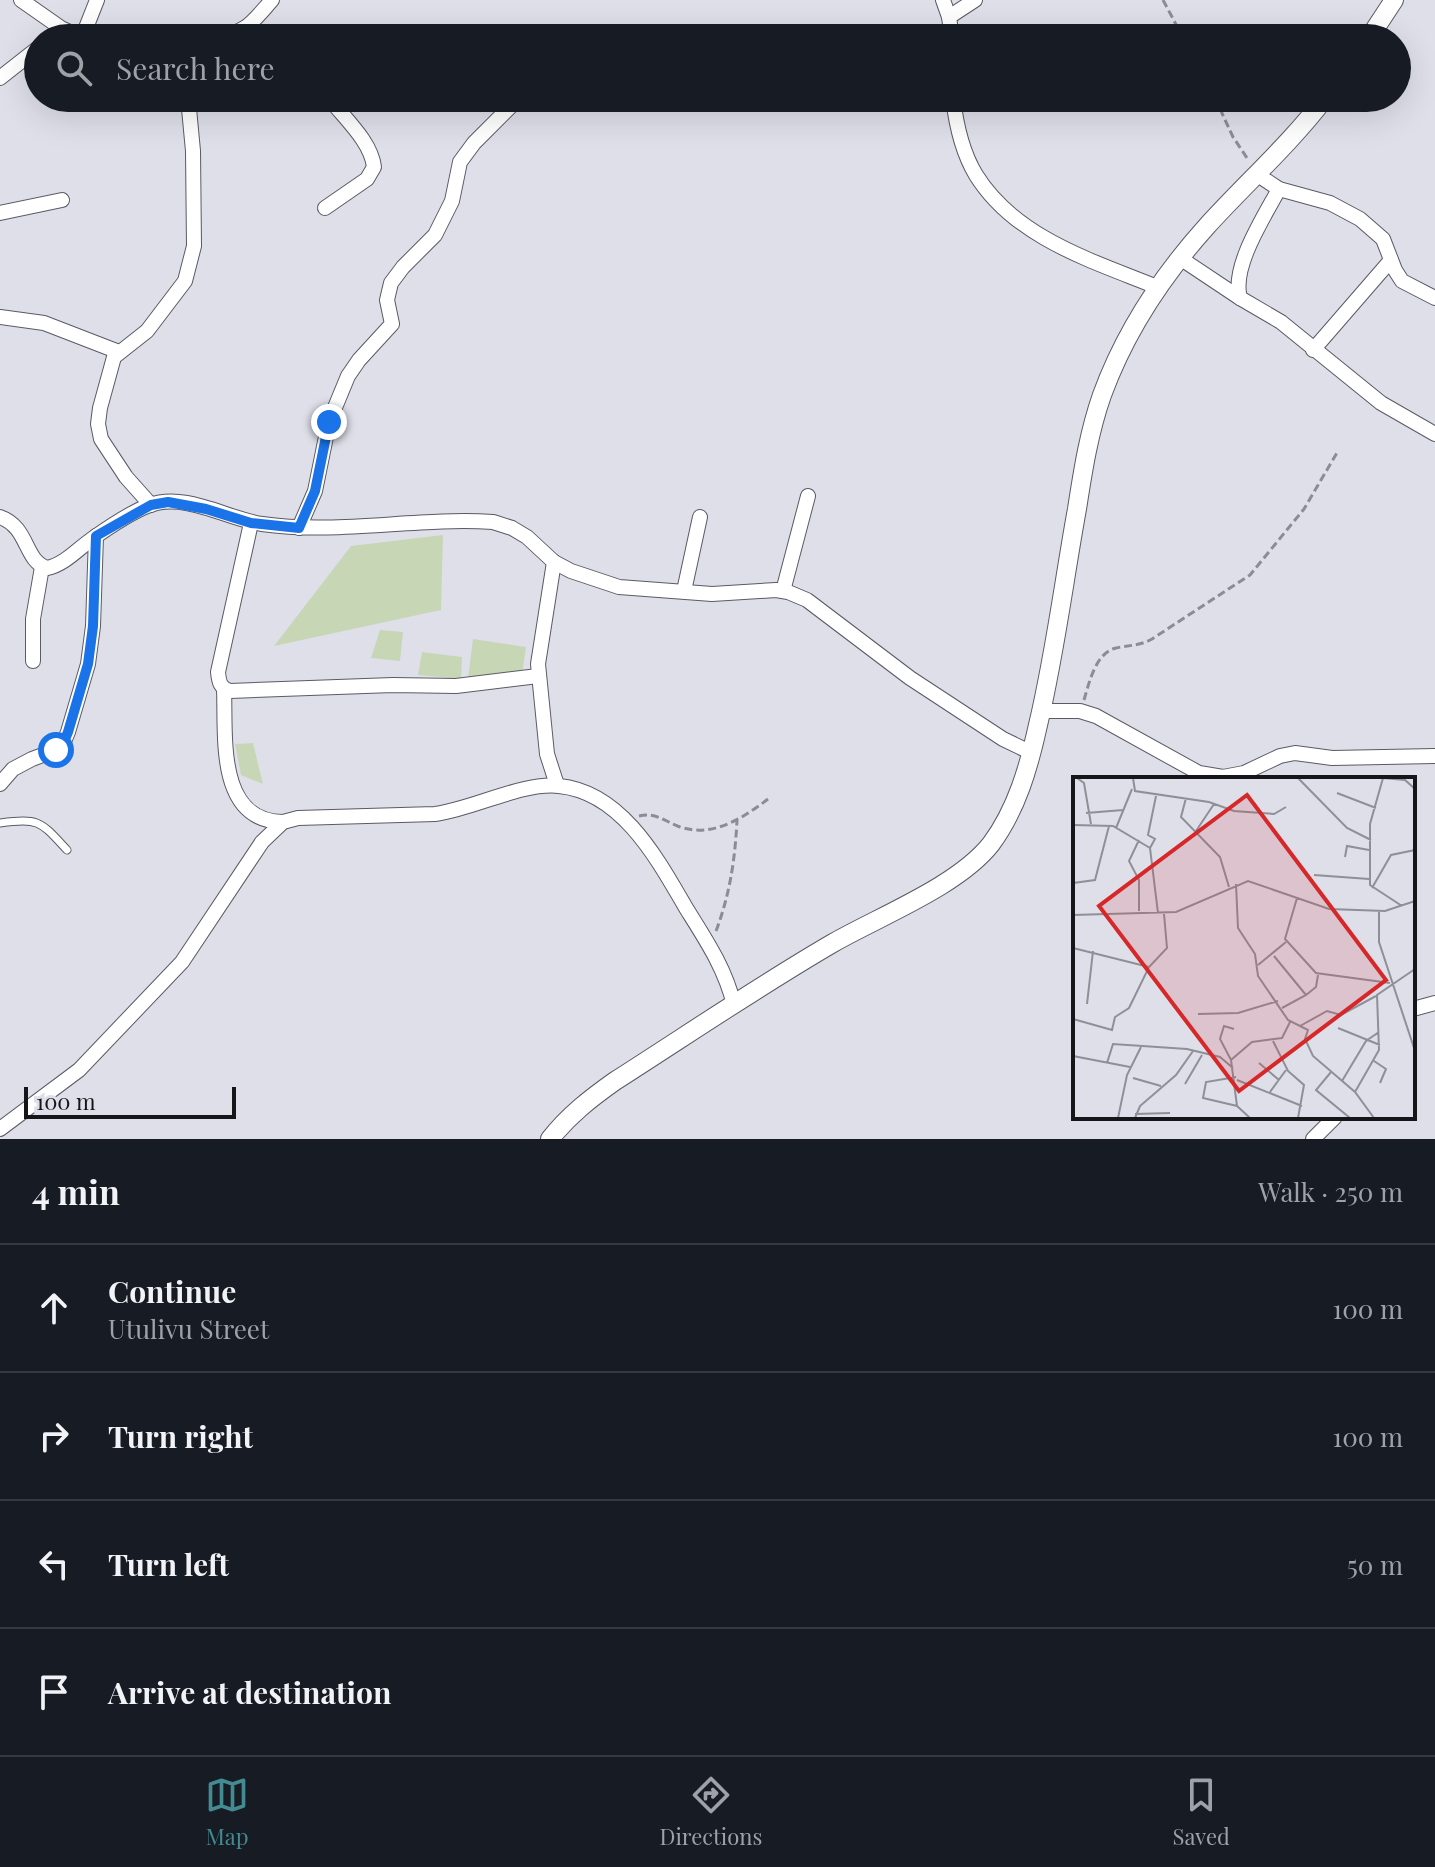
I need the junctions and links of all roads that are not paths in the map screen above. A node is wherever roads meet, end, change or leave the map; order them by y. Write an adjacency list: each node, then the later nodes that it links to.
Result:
1 (21, 0): 8 (street)
2 (97, 0): 9 (street)
3 (272, 0): 10 (street)
4 (943, 0): 7 (street)
5 (975, 0): 7 (street)
6 (1394, 0): 12 (street)
7 (949, 17): 11 (street)
8 (46, 24)
9 (88, 24)
10 (250, 24)
11 (950, 24)
12 (1378, 24)
13 (24, 59): 14 (street)
14 (0, 78)
15 (189, 112): 32 (street)
16 (340, 112): 23 (street)
17 (505, 112): 39 (street)
18 (955, 112): 27 (street)
19 (1313, 112): 20 (street)
20 (1258, 175): 21 (street); 25 (street)
21 (1279, 189): 26 (street); 28 (street)
22 (62, 200): 24 (street)
23 (325, 208)
24 (0, 213)
25 (1180, 258): 27 (street); 28 (street)
26 (1391, 260): 29 (street); 31 (street)
27 (1157, 287): 48 (street)
28 (1240, 298): 31 (street)
29 (1435, 298)
30 (0, 317): 32 (street)
31 (1313, 350): 33 (street)
32 (119, 352): 35 (street)
33 (1435, 434)
34 (808, 496): 44 (street)
35 (151, 505): 38 (street); 40 (street)
36 (0, 517): 42 (street)
37 (700, 517): 43 (street)
38 (251, 523): 39 (street); 47 (street)
39 (299, 528): 41 (street)
40 (96, 536): 42 (street); 51 (street)
41 (554, 562): 43 (street); 46 (street)
42 (42, 567): 45 (street)
43 (684, 591): 44 (street)
44 (783, 591): 49 (street)
45 (33, 661)
46 (538, 676): 47 (street); 52 (street)
47 (224, 689): 53 (street)
48 (1042, 711): 49 (street); 50 (street)
49 (1032, 753): 57 (street)
50 (1435, 756)
51 (0, 784)
52 (557, 785): 53 (street); 57 (street)
53 (283, 822): 60 (street)
54 (0, 823): 55 (lane)
55 (67, 850)
56 (1435, 1003): 58 (street)
57 (734, 1005): 61 (street)
58 (1415, 1008)
59 (1333, 1119): 62 (street)
60 (0, 1129)
61 (550, 1139)
62 (1313, 1139)

